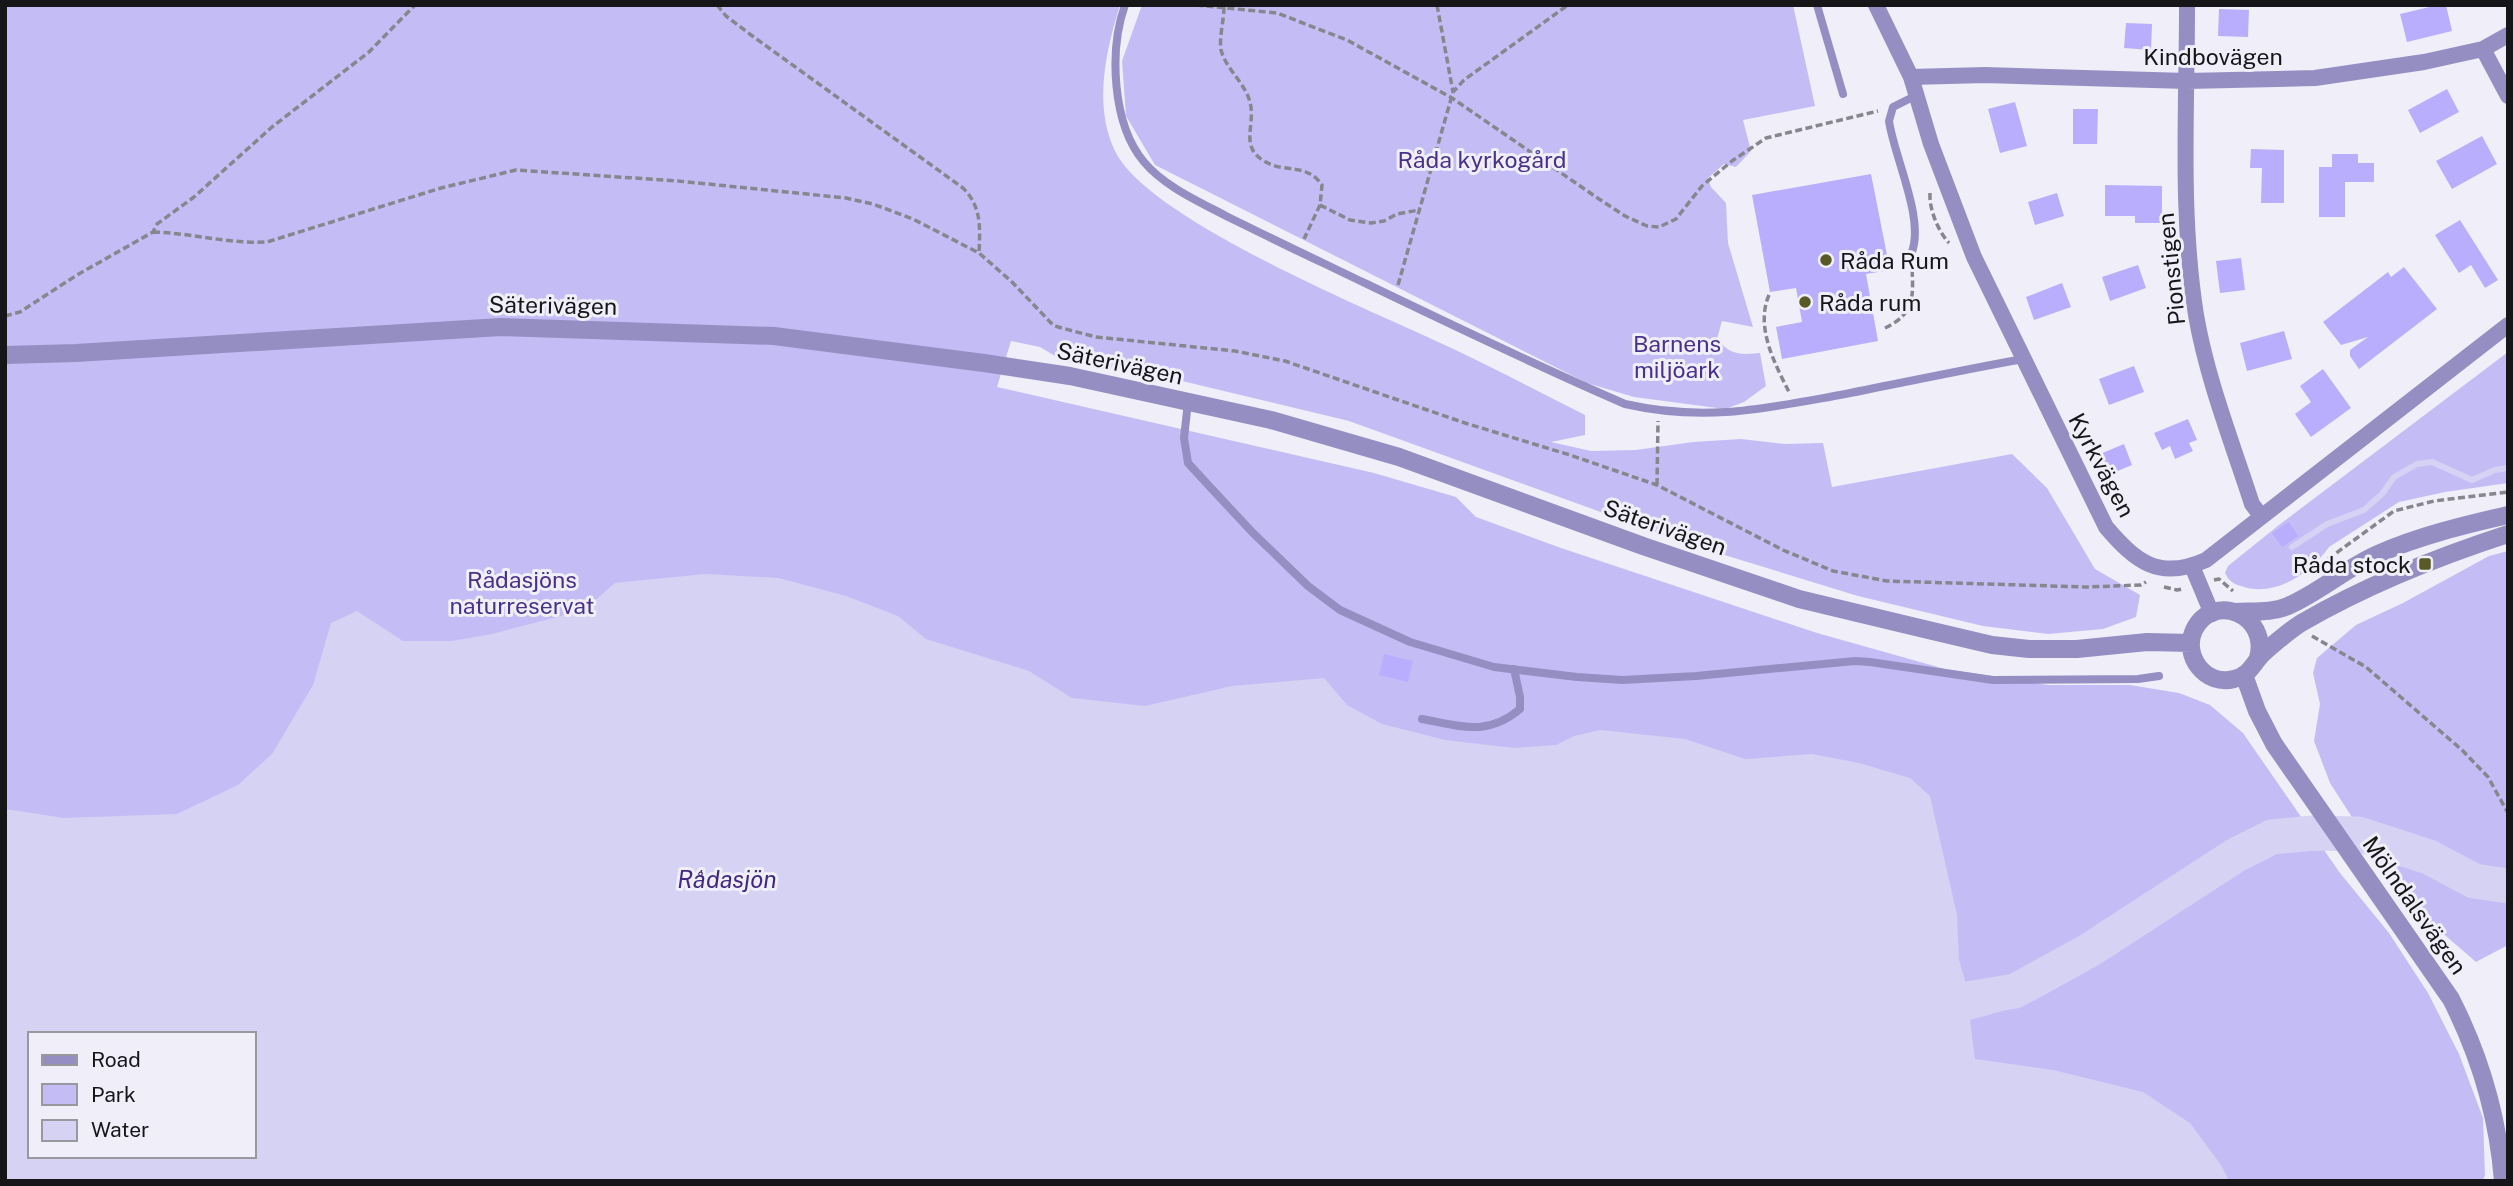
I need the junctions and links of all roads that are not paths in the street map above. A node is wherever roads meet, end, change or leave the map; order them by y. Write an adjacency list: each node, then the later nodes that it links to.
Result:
1 (1125, 5): 15 (lane)
2 (1816, 5): 9 (lane)
3 (1876, 5): 7 (street, Kyrkvägen)
4 (2186, 7): 8 (street, Pionstigen)
5 (2508, 34): 6 (street, Kindbovägen)
6 (2483, 49): 8 (street, Kindbovägen); 11 (street)
7 (1911, 77): 8 (street, Kindbovägen); 10 (street, Kyrkvägen)
8 (2187, 81): 18 (street, Pionstigen)
9 (1843, 94)
10 (1917, 95): 12 (lane); 15 (street, Kyrkvägen)
11 (2508, 96)
12 (1911, 254)
13 (2508, 325): 18 (street)
14 (5, 355): 16 (street, Säterivägen)
15 (2023, 359): 20 (street, Kyrkvägen)
16 (1188, 402): 23 (street, Säterivägen); 25 (lane)
17 (2508, 515): 21 (street)
18 (2261, 516): 20 (street)
19 (2508, 534): 24 (street)
20 (2192, 566): 22 (street)
21 (2238, 603): 22 (street); 24 (street)
22 (2212, 614): 23 (street)
23 (2191, 643): 26 (street)
24 (2258, 658): 26 (street)
25 (1514, 670): 27 (lane); 28 (lane)
26 (2244, 675): 29 (street, Mölndalsvägen)
27 (2160, 676)
28 (1422, 719)
29 (2503, 1181)

